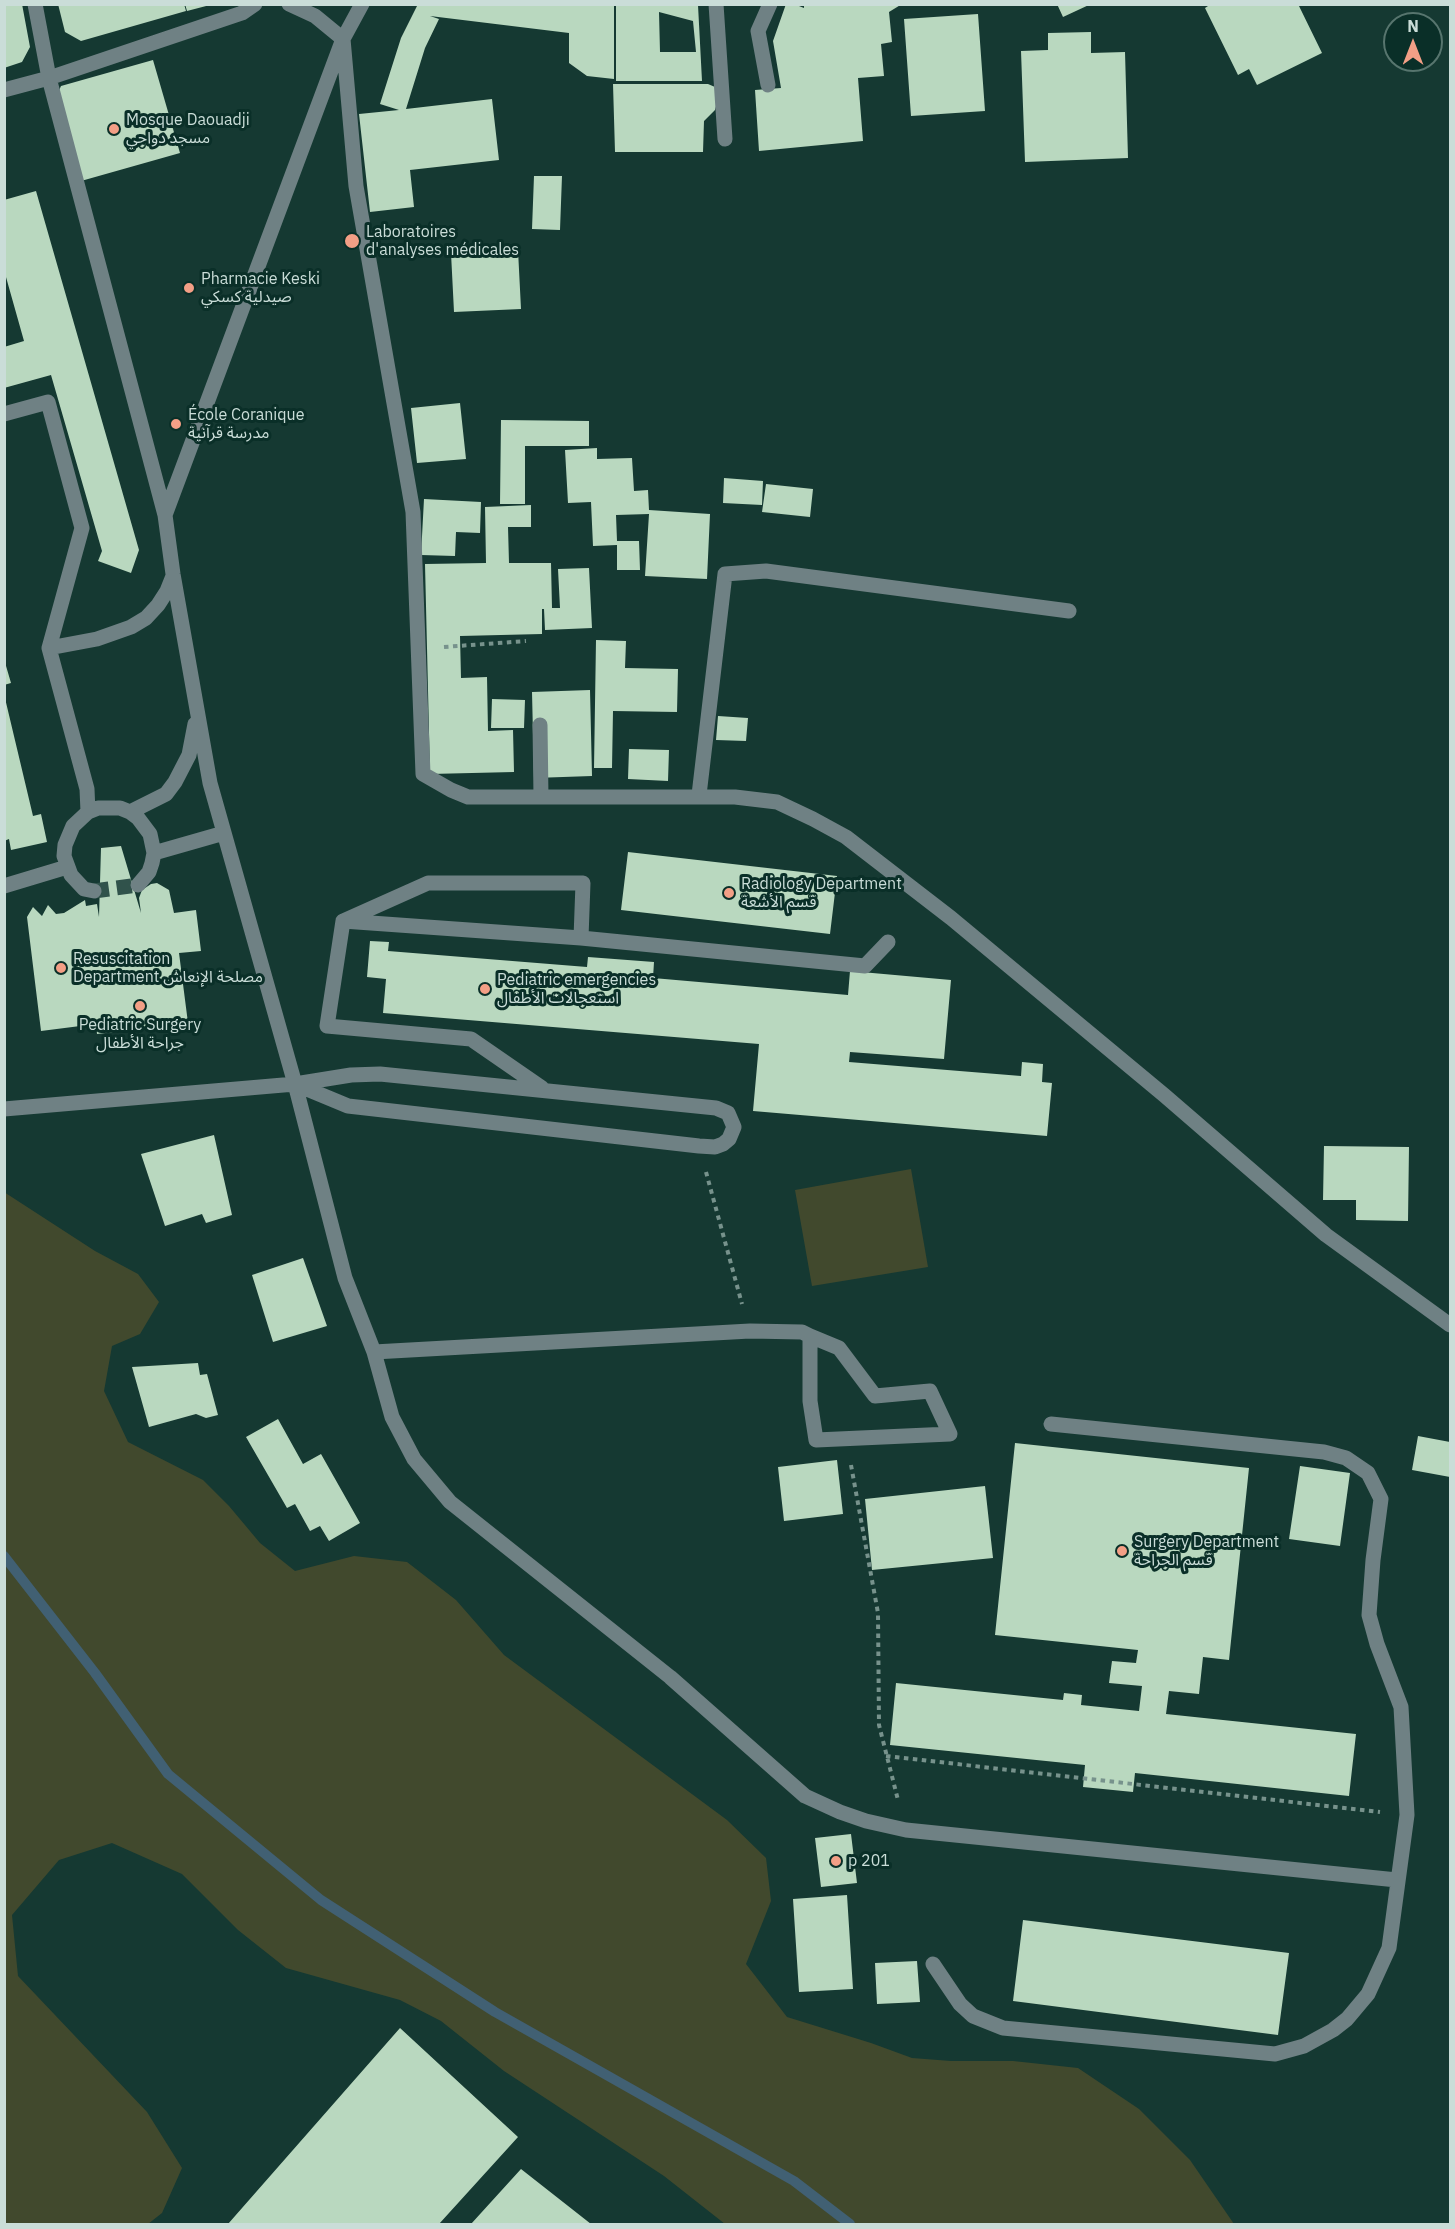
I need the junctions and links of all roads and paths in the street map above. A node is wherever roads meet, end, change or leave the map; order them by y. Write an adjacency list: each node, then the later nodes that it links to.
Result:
1 (35, 4): 8 (street)
2 (255, 4): 8 (street)
3 (289, 4): 7 (street)
4 (362, 4): 7 (street)
5 (716, 4): 11 (street)
6 (770, 4): 9 (street)
7 (343, 39): 13 (street); 18 (street)
8 (49, 78): 10 (street); 13 (street)
9 (768, 84)
10 (4, 90)
11 (725, 139)
12 (4, 414): 17 (street)
13 (165, 515): 14 (street)
14 (173, 574): 17 (street); 19 (street)
15 (1069, 611): 21 (street)
16 (526, 641): 18 (path)
17 (49, 648): 23 (street)
18 (419, 649): 22 (street)
19 (194, 695): 24 (street); 25 (street)
20 (540, 725): 22 (street)
21 (699, 795): 22 (street); 38 (street)
22 (541, 797)
23 (88, 812): 24 (street); 27 (street)
24 (130, 812): 26 (street)
25 (224, 833): 26 (street); 34 (street)
26 (154, 853): 28 (street)
27 (67, 867): 29 (street); 30 (street)
28 (138, 885)
29 (4, 886)
30 (94, 891)
31 (343, 921): 32 (street); 32 (street); 35 (street)
32 (581, 938): 33 (street)
33 (888, 942)
34 (295, 1084): 35 (street); 36 (street); 37 (street); 41 (street)
35 (544, 1090): 37 (street)
36 (4, 1109)
37 (699, 1146): 39 (path)
38 (1450, 1326)
39 (750, 1330): 40 (street); 41 (street)
40 (810, 1336): 43 (street); 43 (street)
41 (374, 1352): 46 (street)
42 (1051, 1424): 45 (street)
43 (846, 1439): 44 (path)
44 (886, 1756): 45 (path); 46 (path)
45 (1407, 1815): 47 (street)
46 (906, 1830): 47 (street)
47 (1397, 1880): 48 (street)
48 (933, 1964)

